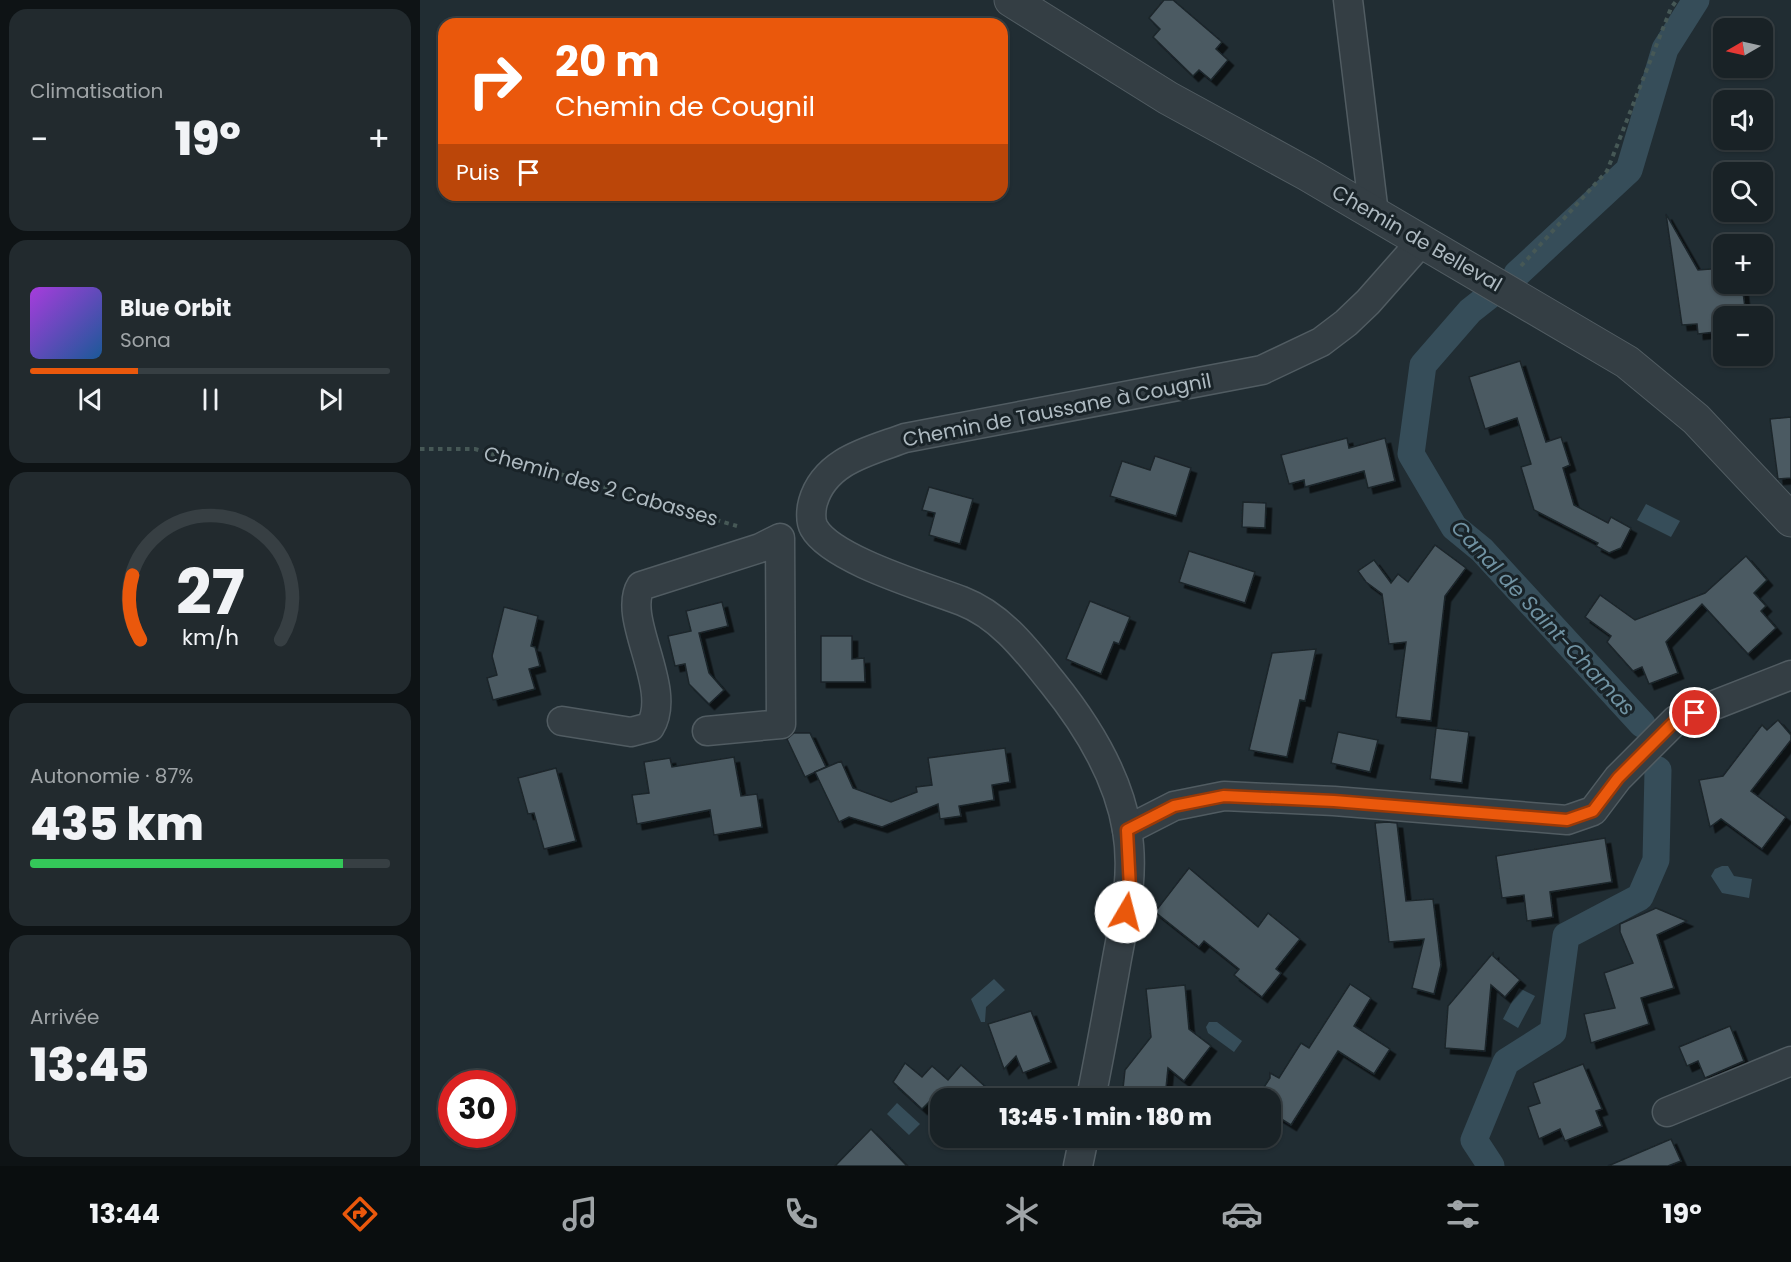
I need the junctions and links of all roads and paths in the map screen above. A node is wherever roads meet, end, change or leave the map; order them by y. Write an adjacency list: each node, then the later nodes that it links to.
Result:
1 (1011, 0): 4 (street, Chemin de Belleval)
2 (1348, 0): 4 (street)
3 (1677, 0): 6 (path)
4 (1374, 214): 5 (street, Chemin de Belleval)
5 (1421, 242): 6 (street, Chemin de Belleval); 13 (street, Chemin de Taussane à Cougnil)
6 (1502, 287): 8 (street, Chemin de Belleval)
7 (420, 449): 9 (path, Chemin des 2 Cabasses)
8 (1791, 520)
9 (780, 538): 11 (street); 12 (street)
10 (1791, 675): 13 (street)
11 (562, 722)
12 (707, 731)
13 (1127, 830): 15 (street, Chemin de Taussane à Cougnil)
14 (1791, 1061): 16 (street)
15 (1093, 1088)
16 (1667, 1112)
17 (1082, 1148): 18 (street)
18 (1078, 1166)

